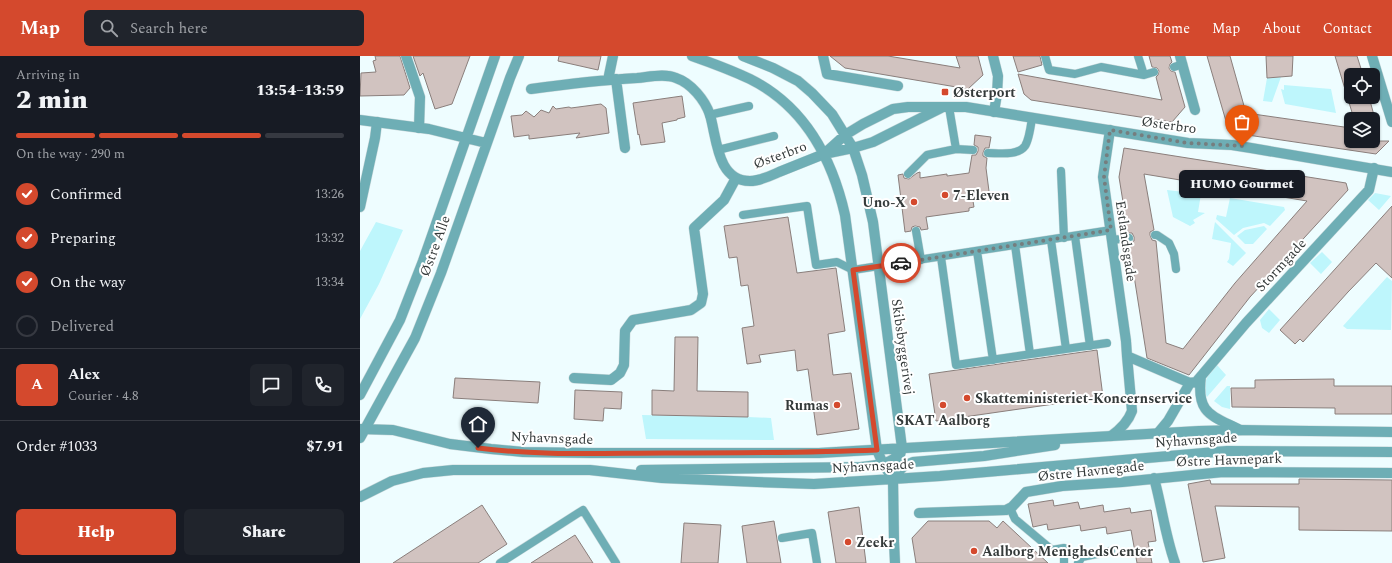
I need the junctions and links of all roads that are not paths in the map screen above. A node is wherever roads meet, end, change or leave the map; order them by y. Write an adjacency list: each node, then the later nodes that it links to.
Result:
1 (406, 56): 28 (street)
2 (495, 56): 32 (street, Østre Alle)
3 (519, 56): 33 (street, Østre Alle)
4 (613, 56): 15 (street)
5 (692, 56): 40 (street, Østerbro)
6 (743, 56): 30 (street)
7 (823, 56): 16 (street)
8 (993, 56): 22 (street)
9 (1046, 56): 14 (lane)
10 (1138, 56): 14 (lane)
11 (1372, 56): 18 (street)
12 (1179, 62): 21 (street)
13 (1154, 72): 14 (lane)
14 (1144, 75)
15 (612, 79): 17 (street); 23 (street); 34 (street)
16 (898, 86)
17 (531, 88)
18 (1388, 90): 27 (street)
19 (749, 106): 23 (lane)
20 (946, 107): 22 (street, Østerbro); 30 (street, Østerbro); 35 (street, Østerbro); 36 (lane)
21 (1195, 110)
22 (994, 112): 24 (street, Østerbro)
23 (710, 115): 37 (street)
24 (1032, 118): 29 (street, Østerbro); 39 (lane)
25 (360, 120): 26 (street)
26 (377, 122): 28 (street); 46 (street)
27 (1392, 122)
28 (419, 128): 32 (street)
29 (1110, 130): 41 (street, Østerbro); 49 (street, Estlandsgade)
30 (845, 135): 35 (street); 40 (street, Østerbro)
31 (774, 136): 37 (lane)
32 (466, 137): 33 (street); 71 (street, Østre Alle)
33 (486, 143): 73 (street, Østre Alle)
34 (625, 148)
35 (853, 148): 40 (street, Østerbro); 59 (street, Skibsbyggerivej)
36 (956, 149): 38 (lane); 44 (lane)
37 (718, 150): 45 (street)
38 (973, 150)
39 (988, 152)
40 (824, 154): 45 (street, Østerbro); 61 (street)
41 (1374, 168): 43 (street, Østerbro); 68 (street, Stormgade)
42 (1061, 171): 52 (lane)
43 (1392, 172)
44 (908, 174)
45 (736, 178): 69 (street)
46 (360, 207)
47 (743, 215): 61 (lane)
48 (916, 230): 58 (lane)
49 (1112, 235): 51 (lane); 53 (lane); 66 (street, Estlandsgade)
50 (1155, 235): 60 (lane)
51 (1075, 236): 52 (lane); 63 (lane)
52 (1064, 238): 54 (lane)
53 (1128, 238)
54 (1051, 240): 55 (lane); 64 (lane)
55 (1015, 245): 56 (lane); 65 (lane)
56 (977, 251): 57 (lane); 67 (lane)
57 (941, 257): 58 (lane); 67 (lane)
58 (920, 260): 59 (lane)
59 (878, 267): 61 (lane); 77 (street, Skibsbyggerivej)
60 (1176, 269)
61 (853, 270): 78 (street)
62 (1107, 343): 63 (lane)
63 (1090, 346): 64 (lane)
64 (1066, 349): 65 (lane)
65 (1030, 354): 67 (lane)
66 (1127, 356): 70 (street); 76 (street, Estlandsgade)
67 (993, 360)
68 (1201, 376): 70 (street, Stormgade); 72 (street)
69 (574, 378)
70 (1190, 383): 75 (street, Stormgade)
71 (360, 395)
72 (1240, 430): 74 (street, Nyhavnsgade); 75 (street, Nyhavnsgade)
73 (362, 432): 78 (street, Nyhavnsgade)
74 (1392, 432)
75 (1158, 433): 76 (street, Nyhavnsgade)
76 (1111, 436): 77 (street, Nyhavnsgade); 84 (street)
77 (902, 448): 78 (street, Nyhavnsgade); 80 (street); 84 (street, Skibsbyggerivej)
78 (877, 450): 80 (street)
79 (1392, 452): 84 (street, Nyhavnsgade)
80 (883, 464): 81 (street); 84 (street)
81 (590, 470): 84 (street, Nyhavnsgade); 85 (street, Nyhavnsgade)
82 (1392, 473): 83 (street, Østre Havnepark)
83 (1154, 478): 86 (street, Østre Havnegade); 96 (street)
84 (893, 479): 93 (street, Skibsbyggerivej)
85 (360, 497)
86 (1010, 508): 87 (street); 94 (lane)
87 (919, 512)
88 (782, 538): 92 (lane)
89 (1112, 551): 95 (lane)
90 (500, 563): 91 (lane)
91 (616, 563)
92 (817, 563)
93 (896, 563)
94 (1064, 563)
95 (1078, 563)
96 (1175, 563)

